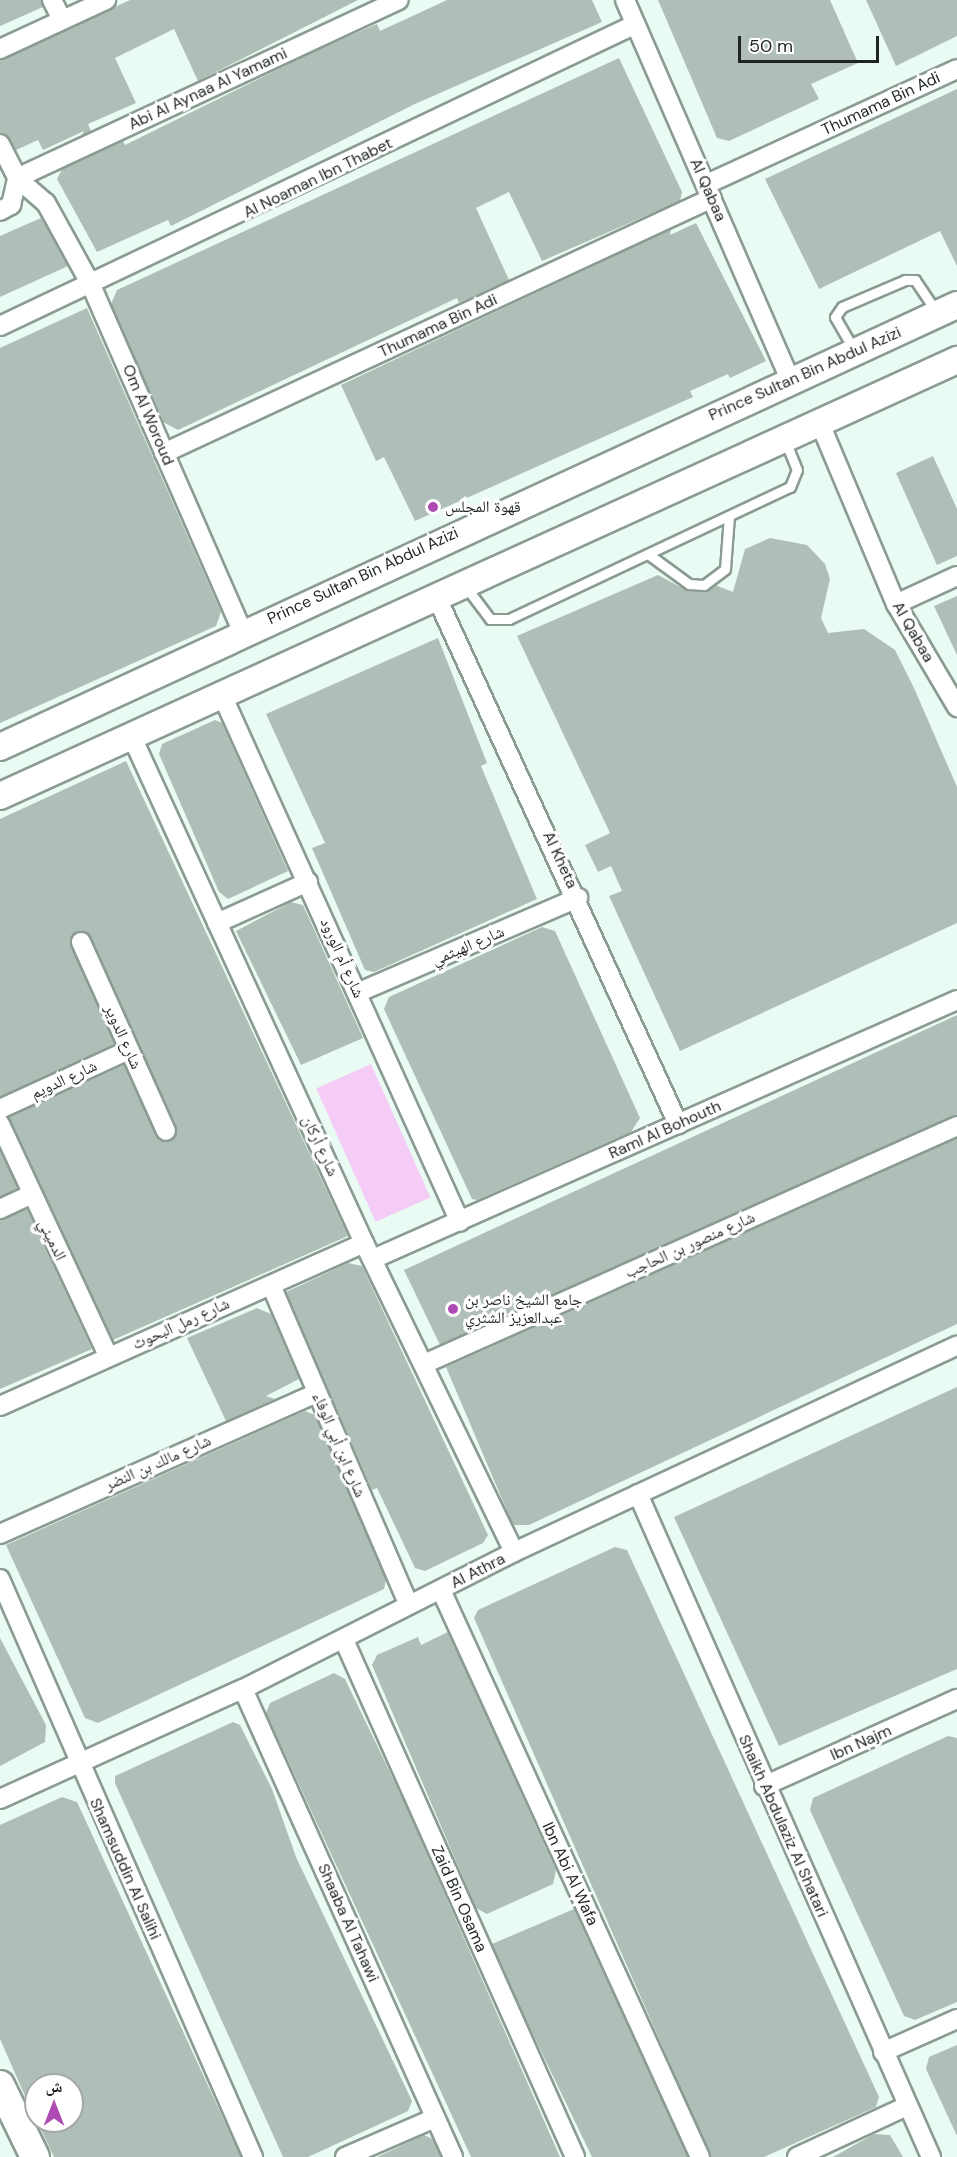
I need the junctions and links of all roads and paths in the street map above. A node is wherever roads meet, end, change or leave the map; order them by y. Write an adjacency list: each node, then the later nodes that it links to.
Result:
1 (52, 0): 5 (street)
2 (106, 0): 5 (street)
3 (398, 0): 10 (street, Abi Al Aynaa Al Yamami)
4 (625, 0): 6 (street, Al Qabaa)
5 (62, 20): 7 (street)
6 (634, 25): 11 (street, Al Qabaa); 13 (street, Al Noaman Ibn Thabet)
7 (0, 49)
8 (957, 69): 11 (street, Thumama Bin Adi)
9 (0, 144): 10 (street)
10 (17, 178): 12 (street); 13 (street, Om Al Woroud)
11 (710, 191): 18 (street, Al Qabaa); 21 (street, Thumama Bin Adi)
12 (0, 211)
13 (92, 285): 15 (street, Al Noaman Ibn Thabet); 21 (street, Om Al Woroud)
14 (947, 309): 16 (street, Prince Sultan Bin Abdul Azizi); 16 (lane)
15 (0, 326)
16 (855, 352): 18 (street, Prince Sultan Bin Abdul Azizi)
17 (957, 360): 19 (street)
18 (791, 381): 28 (street, Prince Sultan Bin Abdul Azizi)
19 (819, 421): 20 (street); 27 (street, Al Qabaa)
20 (784, 438): 22 (lane); 25 (street)
21 (164, 453): 28 (street, Om Al Woroud)
22 (729, 516): 23 (lane); 23 (lane)
23 (648, 554): 25 (lane)
24 (957, 576): 27 (street)
25 (464, 585): 26 (street)
26 (437, 598): 29 (street); 35 (street, Al Kheta)
27 (896, 603): 30 (street, Al Qabaa)
28 (242, 631): 32 (street, Prince Sultan Bin Abdul Azizi)
29 (222, 695): 31 (street); 34 (street, شارع أم الورود)
30 (957, 707)
31 (132, 737): 33 (street); 36 (street, شارع أركان)
32 (0, 747)
33 (0, 796)
34 (308, 882): 36 (street); 38 (street, شارع أم الورود)
35 (578, 898): 38 (street, شارع الهيثمي); 43 (street, Al Kheta)
36 (217, 922): 49 (street, شارع أركان)
37 (81, 942): 40 (street, شارع الدوير)
38 (357, 993): 48 (street, شارع أم الورود)
39 (957, 1000): 43 (street, Raml Al Bohouth)
40 (129, 1050): 41 (street, شارع الدويم); 45 (street, شارع الدوير)
41 (0, 1109)
42 (0, 1124): 46 (street, الدميني)
43 (678, 1124): 48 (street, Raml Al Bohouth)
44 (957, 1126): 53 (street, شارع منصور بن الحاجب)
45 (166, 1131)
46 (30, 1195): 47 (street); 52 (street, الدميني)
47 (0, 1209)
48 (460, 1222): 49 (street, Raml Al Bohouth)
49 (368, 1251): 50 (street, شارع رمل البحوث); 53 (street, شارع أركان)
50 (271, 1285): 52 (street, شارع رمل البحوث); 54 (street, شارع ابن أبي الوفاء)
51 (957, 1345): 56 (street, Al Athra)
52 (108, 1356): 55 (street, شارع رمل البحوث)
53 (424, 1364): 58 (street, شارع أركان)
54 (317, 1393): 57 (street, شارع مالك بن النضر); 61 (street, شارع ابن أبي الوفاء)
55 (0, 1406)
56 (638, 1494): 58 (street, Al Athra); 66 (street, Shaikh Abdulaziz Al Shatari)
57 (0, 1534)
58 (514, 1552): 60 (street, Al Athra)
59 (0, 1579): 65 (street, Shamsuddin Al Salihi)
60 (441, 1590): 61 (street, Al Athra); 78 (street, Ibn Abi Al Wafa)
61 (409, 1605): 62 (street, Al Athra)
62 (344, 1640): 63 (street, Al Athra); 77 (street, Zaid Bin Osama)
63 (243, 1689): 65 (street, Al Athra); 72 (street, Shaaba Al Tahawi)
64 (957, 1700): 66 (street, Ibn Najm)
65 (78, 1764): 67 (street, Al Athra); 74 (street, Shamsuddin Al Salihi)
66 (764, 1786): 69 (street, Shaikh Abdulaziz Al Shatari)
67 (0, 1799)
68 (957, 2019): 69 (street)
69 (883, 2052): 71 (street, Shaikh Abdulaziz Al Shatari)
70 (0, 2085): 73 (main road)
71 (908, 2106): 79 (street); 80 (street, Shaikh Abdulaziz Al Shatari)
72 (435, 2118): 75 (street); 76 (street, Shaaba Al Tahawi)
73 (35, 2157)
74 (253, 2157)
75 (345, 2157)
76 (453, 2157)
77 (575, 2157)
78 (700, 2157)
79 (797, 2157)
80 (931, 2157)

